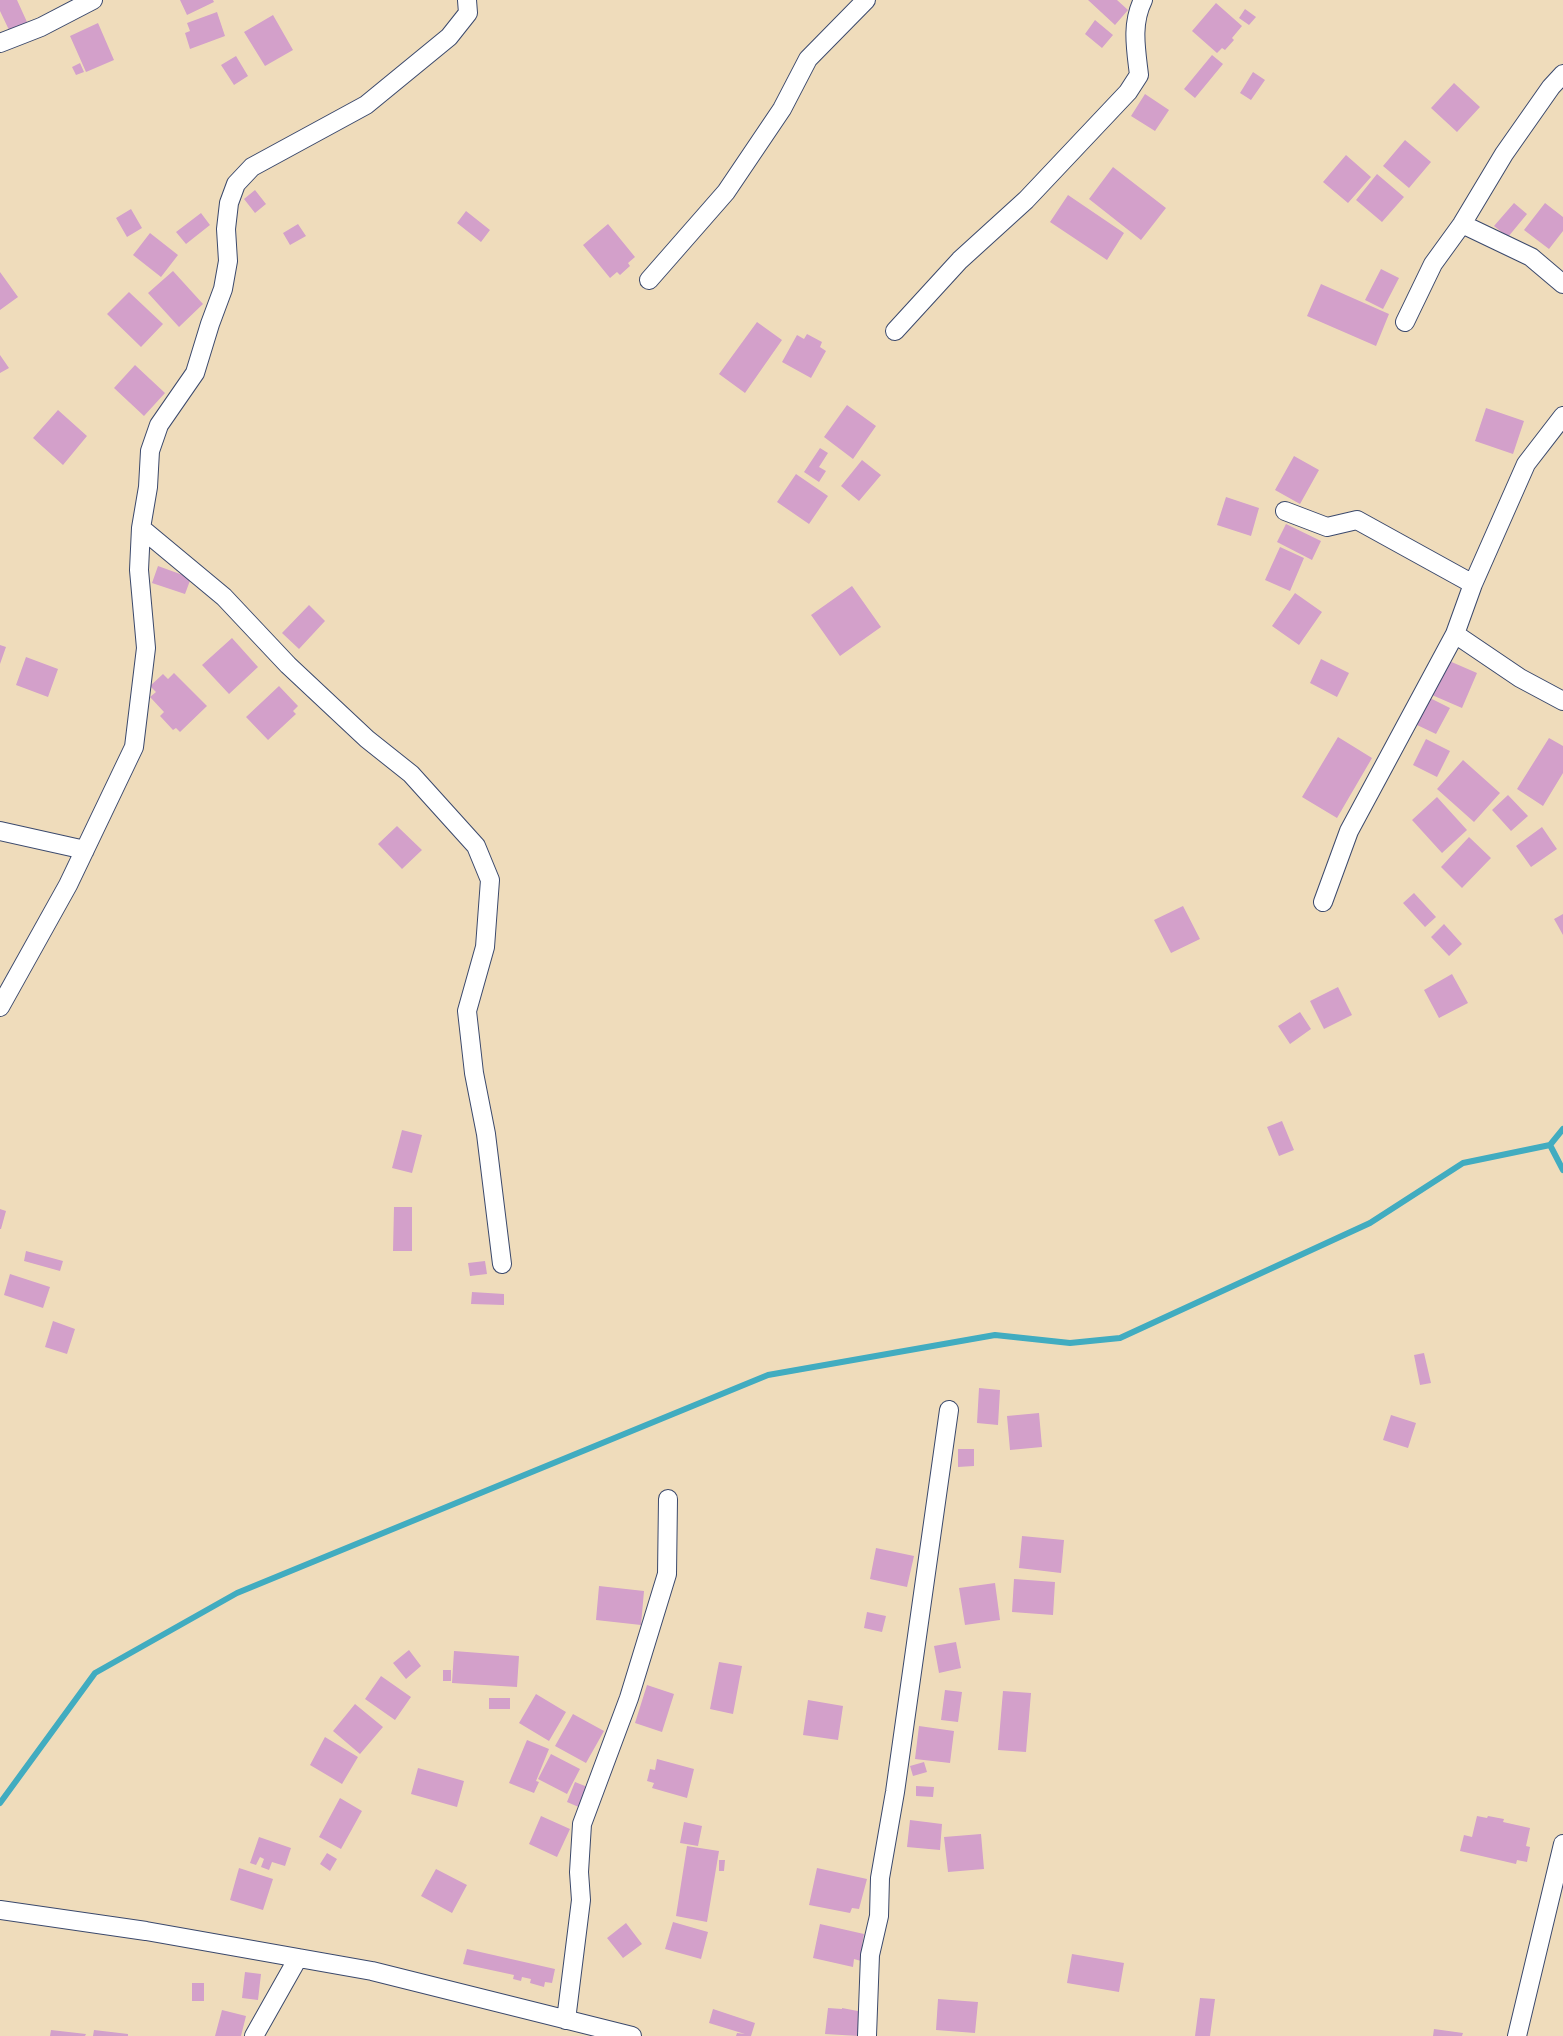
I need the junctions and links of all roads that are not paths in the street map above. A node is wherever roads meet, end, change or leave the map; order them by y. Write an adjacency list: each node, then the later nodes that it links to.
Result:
1 (93, 0): 5 (street)
2 (467, 0): 14 (street)
3 (866, 0): 8 (street)
4 (1143, 0): 11 (street)
5 (0, 43)
6 (1563, 74): 7 (street)
7 (1462, 224): 9 (street); 10 (street)
8 (649, 280)
9 (1563, 284)
10 (1405, 322)
11 (895, 331)
12 (1563, 416): 15 (street)
13 (1285, 511): 15 (street)
14 (141, 528): 19 (street); 22 (street)
15 (1473, 584): 16 (street)
16 (1455, 634): 17 (street); 20 (street)
17 (1563, 701)
18 (0, 831): 19 (street)
19 (85, 850): 21 (street)
20 (1323, 902)
21 (0, 1007)
22 (502, 1265)
23 (949, 1410): 31 (street)
24 (668, 1499): 28 (street)
25 (1563, 1844): 32 (street)
26 (0, 1910): 27 (street)
27 (298, 1958): 28 (street); 29 (street)
28 (566, 2020): 30 (street)
29 (254, 2036)
30 (632, 2036)
31 (867, 2036)
32 (1517, 2036)

